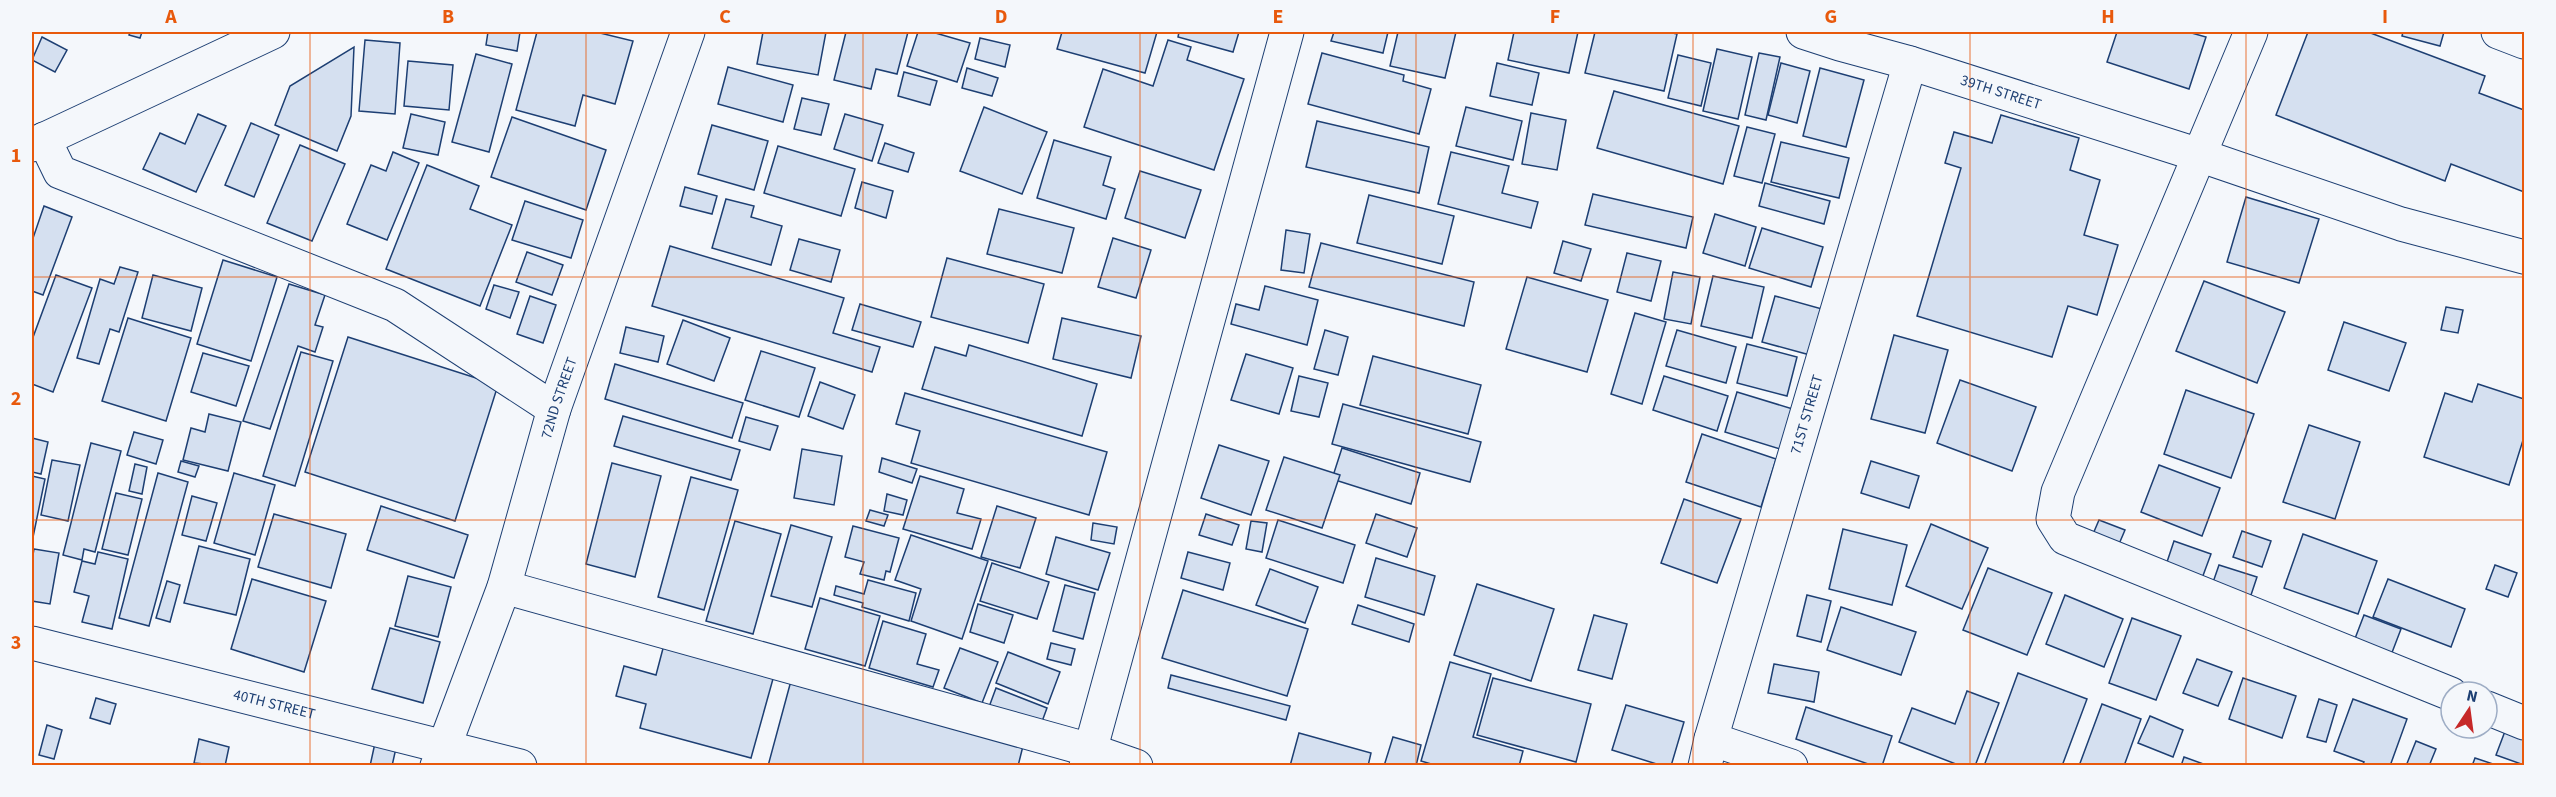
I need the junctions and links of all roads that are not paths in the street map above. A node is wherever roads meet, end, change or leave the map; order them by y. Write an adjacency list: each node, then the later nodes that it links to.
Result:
1 (273, 32): 10 (street)
2 (688, 32): 13 (street, 72ND STREET)
3 (1287, 32): 21 (street)
4 (1803, 32): 7 (street, 39TH STREET)
5 (2251, 32): 11 (street)
6 (2498, 32): 8 (street)
7 (1842, 38): 9 (street, 39TH STREET)
8 (2524, 42)
9 (1911, 63): 11 (street, 39TH STREET); 19 (street, 71ST STREET)
10 (38, 142): 13 (street)
11 (2199, 155): 12 (street, 39TH STREET); 16 (street)
12 (2524, 257)
13 (554, 409): 14 (street, 72ND STREET)
14 (504, 587): 20 (street, 72ND STREET); 21 (street)
15 (32, 643): 20 (street, 40TH STREET)
16 (2439, 689)
17 (2499, 713): 18 (street)
18 (2524, 723)
19 (1708, 752): 24 (street)
20 (440, 756): 22 (street, 40TH STREET)
21 (1088, 758): 23 (street)
22 (519, 765)
23 (1136, 765)
24 (1791, 765)

